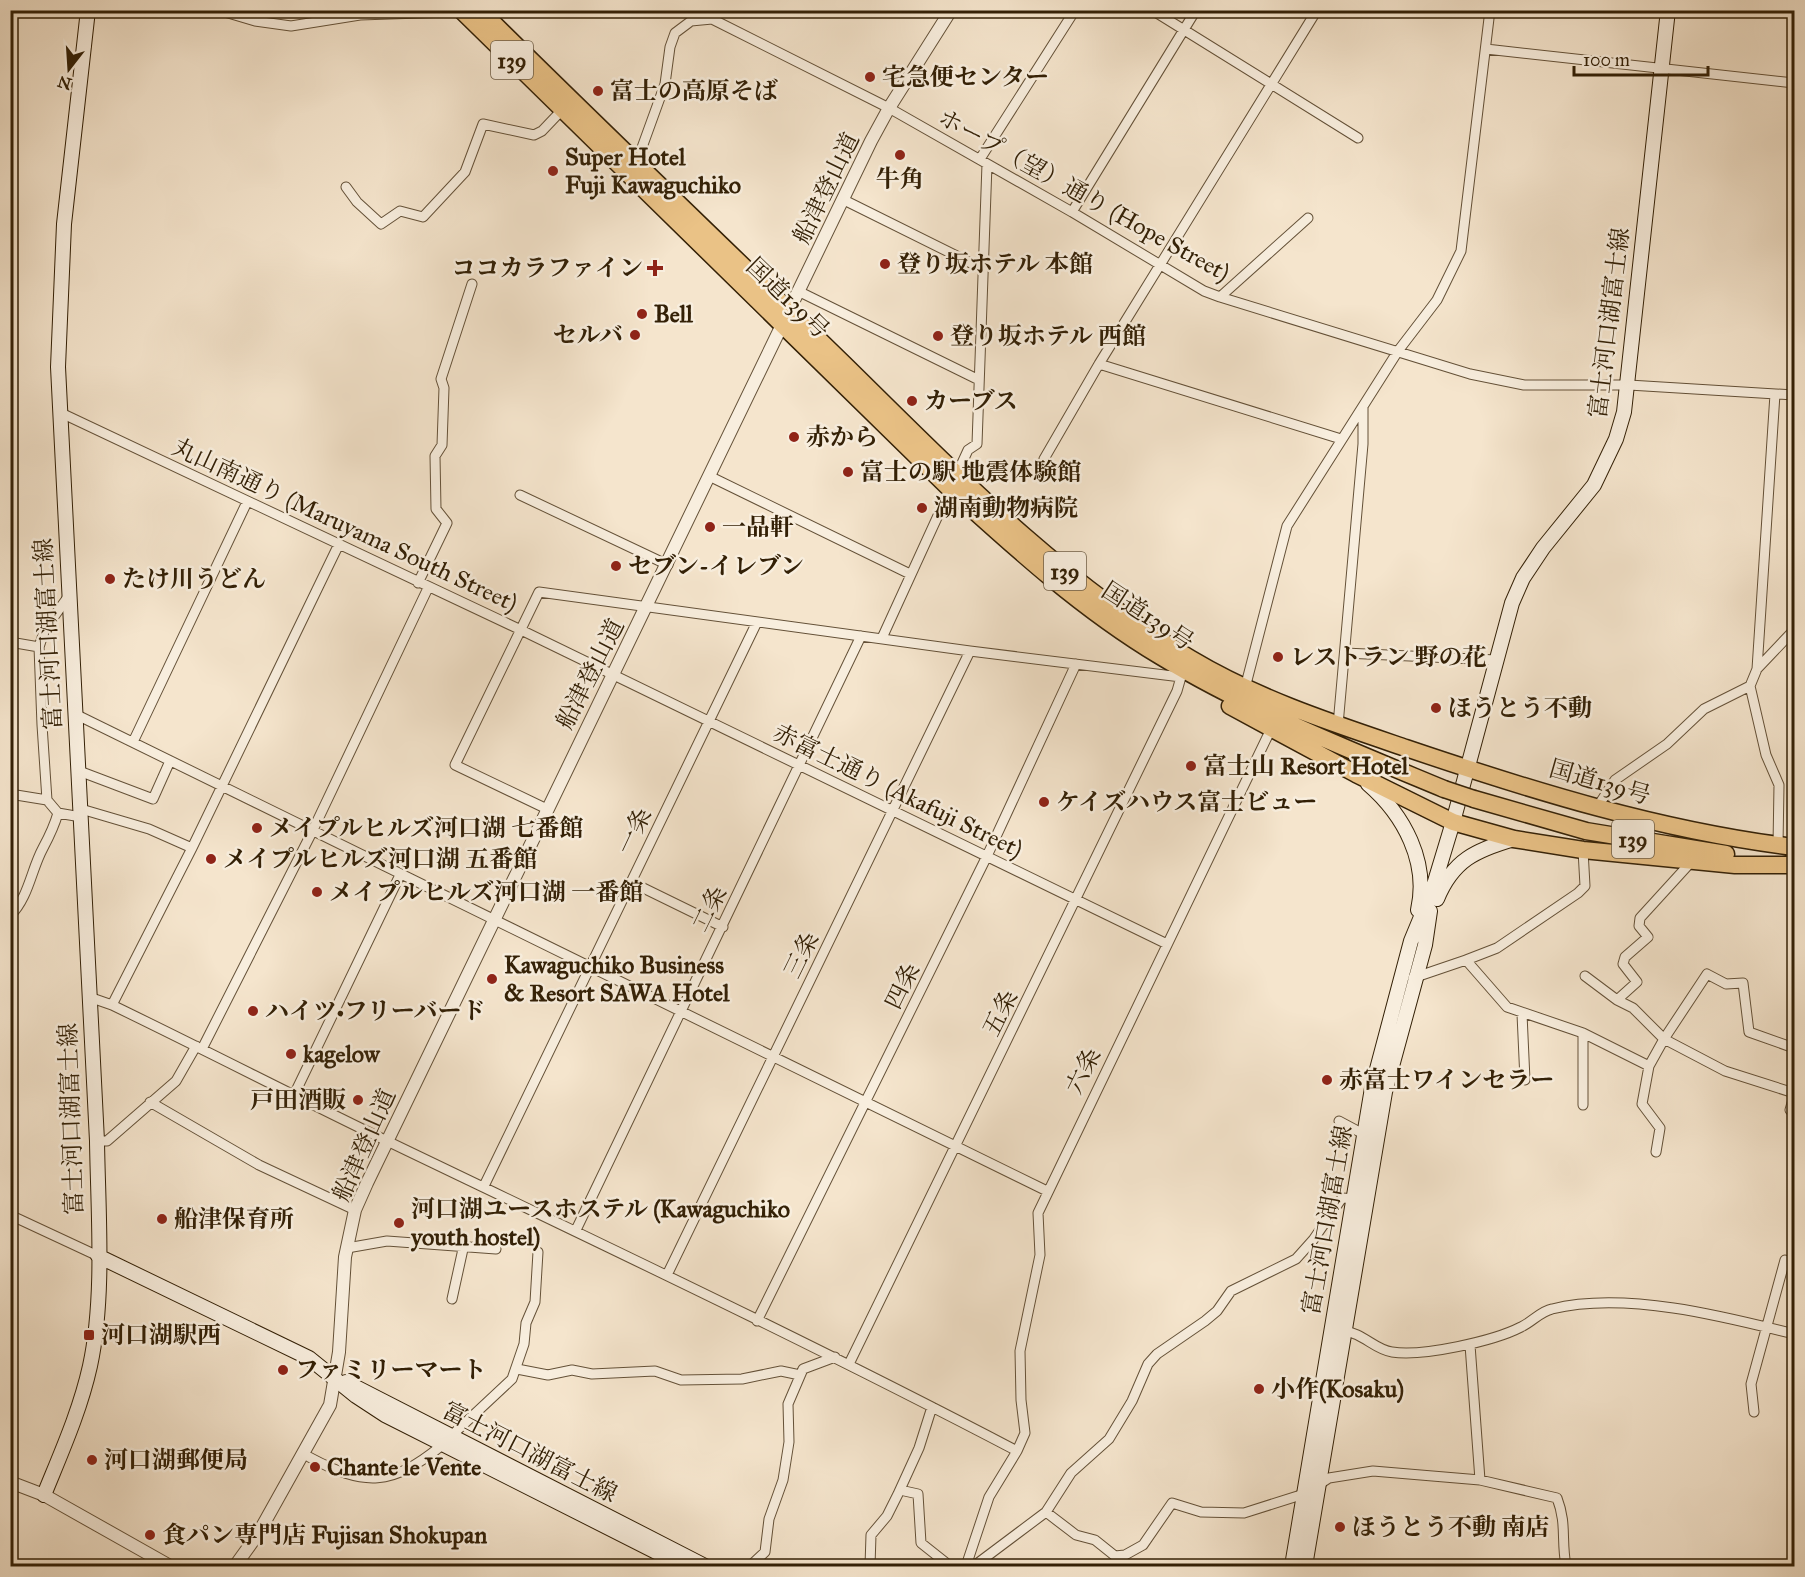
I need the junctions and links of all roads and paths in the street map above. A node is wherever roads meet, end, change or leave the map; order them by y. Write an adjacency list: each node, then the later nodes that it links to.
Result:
1 (88, 10): 39 (main road, 富士河口湖富士線)
2 (218, 10): 11 (street)
3 (480, 10): 21 (highway, 国道139号 / 139)
4 (951, 10): 17 (street, 船津登山道)
5 (1075, 10): 20 (street)
6 (1152, 10): 12 (street)
7 (1196, 10): 12 (street)
8 (1317, 10): 16 (street)
9 (1490, 10): 13 (street)
10 (1668, 10): 14 (main road, 富士河口湖富士線)
11 (455, 11): 18 (highway, 国道139号 / 139)
12 (1184, 30): 16 (street); 24 (street)
13 (1486, 49): 14 (street); 32 (street)
14 (1662, 69): 15 (street); 35 (main road, 富士河口湖富士線)
15 (1794, 83)
16 (1272, 86): 19 (street); 26 (street)
17 (889, 108): 20 (street, ホープ（望）通り (Hope Street)); 21 (street, ホープ（望）通り (Hope Street)); 23 (street, 船津登山道)
18 (562, 110): 22 (street); 31 (highway, 国道139号 / 139)
19 (1359, 138)
20 (984, 161): 24 (street, ホープ（望）通り (Hope Street)); 27 (street)
21 (636, 164): 31 (highway, 国道139号 / 139)
22 (346, 187)
23 (844, 200): 27 (street); 29 (street, 船津登山道)
24 (1072, 212): 26 (street, ホープ（望）通り (Hope Street))
25 (1308, 218): 30 (street)
26 (1161, 266): 30 (street, ホープ（望）通り (Hope Street)); 33 (street)
27 (981, 267): 34 (street)
28 (472, 284): 49 (street)
29 (800, 291): 31 (street, 船津登山道); 34 (street)
30 (1220, 297): 32 (street, ホープ（望）通り (Hope Street))
31 (784, 317): 42 (street, 船津登山道); 43 (highway, 国道139号 / 139)
32 (1398, 351): 35 (street, ホープ（望）通り (Hope Street)); 38 (street)
33 (1099, 364): 40 (street); 41 (street)
34 (979, 380): 43 (street)
35 (1629, 385): 36 (street, ホープ（望）通り (Hope Street)); 63 (main road, 富士河口湖富士線)
36 (1775, 394): 37 (street, ホープ（望）通り (Hope Street)); 65 (street)
37 (1794, 395)
38 (1363, 407): 40 (street); 61 (street)
39 (60, 412): 45 (street, 丸山南通り (Maruyama South Street)); 51 (main road, 富士河口湖富士線)
40 (1341, 439): 69 (street)
41 (1044, 459)
42 (709, 476): 47 (street, 船津登山道); 48 (street)
43 (953, 482): 48 (street); 62 (highway, 国道139号 / 139); 69 (highway, 国道139号 / 139)
44 (520, 495): 47 (street)
45 (247, 502): 46 (street, 丸山南通り (Maruyama South Street)); 74 (street)
46 (338, 546): 49 (street, 丸山南通り (Maruyama South Street)); 80 (street)
47 (668, 565): 52 (street, 船津登山道)
48 (910, 574): 57 (street)
49 (418, 583): 50 (street, 丸山南通り (Maruyama South Street))
50 (428, 588): 54 (street, 丸山南通り (Maruyama South Street)); 89 (street)
51 (68, 597): 59 (street); 70 (main road, 富士河口湖富士線)
52 (648, 606): 53 (street); 54 (street); 66 (street, 船津登山道)
53 (757, 622): 56 (street); 71 (street, 一条)
54 (520, 630): 66 (street, 丸山南通り (Maruyama South Street)); 84 (street)
55 (1794, 630): 65 (street)
56 (861, 636): 57 (street); 76 (street, 二条)
57 (882, 638): 60 (street)
58 (10, 642): 59 (street)
59 (39, 647): 82 (street)
60 (970, 651): 64 (street); 85 (street, 三条)
61 (1345, 653): 63 (street); 72 (street)
62 (1159, 656): 67 (highway); 96 (highway, 国道139号 / 139, bridge)
63 (1496, 660): 77 (main road, 富士河口湖富士線)
64 (1076, 664): 67 (street); 94 (street, 四条)
65 (1757, 669): 68 (street)
66 (612, 675): 71 (street, 赤富士通り (Akafuji Street)); 84 (street, 船津登山道)
67 (1181, 677): 73 (highway); 99 (street, 五条)
68 (1750, 686): 83 (street); 91 (street)
69 (1245, 688): 72 (highway, 国道139号 / 139)
70 (75, 714): 74 (street); 78 (main road, 富士河口湖富士線)
71 (708, 722): 76 (street, 赤富士通り (Akafuji Street)); 98 (street, 一条)
72 (1338, 725): 77 (highway, 国道139号 / 139)
73 (1271, 729): 79 (highway); 104 (street, 六条)
74 (132, 742): 75 (street)
75 (170, 761): 78 (street); 80 (street)
76 (799, 765): 85 (street, 赤富士通り (Akafuji Street)); 102 (street, 二条)
77 (1466, 768): 83 (highway, 国道139号 / 139); 88 (main road, 富士河口湖富士線)
78 (79, 771): 87 (main road, 富士河口湖富士線)
79 (1356, 774): 88 (highway); 103 (main road)
80 (222, 786): 89 (street); 92 (street)
81 (10, 794): 82 (street)
82 (46, 800): 86 (street)
83 (1598, 806): 91 (highway, 国道139号 / 139)
84 (547, 809): 101 (street, 船津登山道)
85 (893, 810): 94 (street, 赤富士通り (Akafuji Street)); 118 (street, 三条)
86 (58, 813): 87 (street); 100 (street)
87 (81, 813): 92 (street); 109 (main road, 富士河口湖富士線)
88 (1453, 822): 90 (highway); 103 (main road, 富士河口湖富士線)
89 (312, 832): 97 (street); 116 (street)
90 (1514, 839): 93 (highway); 103 (main road)
91 (1786, 846)
92 (192, 848): 111 (street)
93 (1583, 850): 95 (highway); 105 (street)
94 (987, 856): 99 (street, 赤富士通り (Akafuji Street)); 124 (street, 四条)
95 (1692, 860): 96 (highway); 110 (street)
96 (1794, 865)
97 (400, 874): 101 (street); 122 (street)
98 (631, 882): 102 (street); 106 (street, 一条)
99 (1077, 900): 104 (street, 赤富士通り (Akafuji Street)); 132 (street, 五条)
100 (10, 916)
101 (493, 921): 106 (street); 130 (street, 船津登山道)
102 (723, 927): 112 (street, 二条)
103 (1418, 943): 108 (main road, 富士河口湖富士線)
104 (1167, 944): 135 (street, 六条)
105 (1466, 960): 108 (street); 113 (street)
106 (591, 968): 112 (street); 134 (street, 一条)
107 (1585, 976): 110 (street)
108 (1409, 977): 128 (main road, 富士河口湖富士線); 131 (main road, 富士河口湖富士線)
109 (89, 997): 111 (street); 129 (main road, 富士河口湖富士線)
110 (1617, 1000): 115 (street)
111 (112, 1005): 116 (street)
112 (681, 1011): 118 (street); 139 (street, 二条)
113 (1522, 1014): 114 (street); 120 (street)
114 (1583, 1032): 119 (street); 125 (street)
115 (1664, 1039): 117 (street); 119 (street); 121 (street)
116 (199, 1047): 122 (street); 123 (street)
117 (1794, 1048)
118 (774, 1056): 124 (street); 146 (street, 三条)
119 (1649, 1066): 133 (street)
120 (1525, 1080)
121 (1794, 1094): 126 (street)
122 (294, 1095): 130 (street)
123 (150, 1102): 129 (street); 137 (street)
124 (867, 1102): 132 (street); 148 (street, 四条)
125 (1583, 1106)
126 (1794, 1111)
127 (1339, 1121): 128 (street)
128 (1364, 1133): 131 (street); 136 (main road, 富士河口湖富士線)
129 (96, 1141): 144 (main road, 富士河口湖富士線)
130 (386, 1141): 134 (street); 137 (street, 船津登山道)
131 (1376, 1141): 136 (main road, 富士河口湖富士線)
132 (956, 1147): 135 (street); 154 (street, 五条)
133 (1656, 1152)
134 (484, 1186): 139 (street)
135 (1047, 1191): 161 (street, 六条)
136 (1360, 1199): 150 (main road, 富士河口湖富士線); 167 (main road, 富士河口湖富士線); 169 (street)
137 (355, 1210): 140 (street, 船津登山道)
138 (10, 1215): 144 (street)
139 (576, 1230): 146 (street)
140 (347, 1248): 141 (street); 157 (street, 船津登山道)
141 (463, 1249): 142 (street); 147 (street)
142 (496, 1250)
143 (538, 1252): 155 (street)
144 (99, 1256): 157 (main road, 富士河口湖富士線); 168 (main road, 富士河口湖富士線)
145 (1785, 1260): 149 (street)
146 (667, 1275): 148 (street)
147 (452, 1299)
148 (757, 1321): 153 (street)
149 (1768, 1328): 151 (street); 152 (street); 159 (street)
150 (1343, 1331): 152 (street); 165 (main road, 富士河口湖富士線)
151 (1794, 1334)
152 (1470, 1345): 163 (street)
153 (836, 1357): 154 (street); 156 (street)
154 (849, 1364): 158 (street)
155 (517, 1369): 156 (street); 160 (street)
156 (800, 1375): 174 (street)
157 (336, 1379): 160 (main road, 富士河口湖富士線); 171 (street, 船津登山道)
158 (932, 1407): 161 (street); 166 (street)
159 (1754, 1412)
160 (446, 1441): 162 (street); 172 (main road, 富士河口湖富士線); 173 (main road, 富士河口湖富士線)
161 (1017, 1451): 177 (street, 六条)
162 (309, 1457)
163 (1480, 1480): 165 (street); 181 (street)
164 (10, 1482): 168 (street)
165 (1318, 1486): 167 (street); 180 (main road, 富士河口湖富士線)
166 (900, 1490): 175 (street); 176 (street)
167 (1304, 1494): 169 (street); 179 (main road, 富士河口湖富士線)
168 (44, 1495): 170 (street)
169 (1046, 1512): 178 (street)
170 (170, 1566)
171 (235, 1566)
172 (684, 1566)
173 (705, 1566)
174 (750, 1566)
175 (870, 1566)
176 (950, 1566)
177 (966, 1566)
178 (974, 1566)
179 (1292, 1566)
180 (1305, 1566)
181 (1566, 1566)

